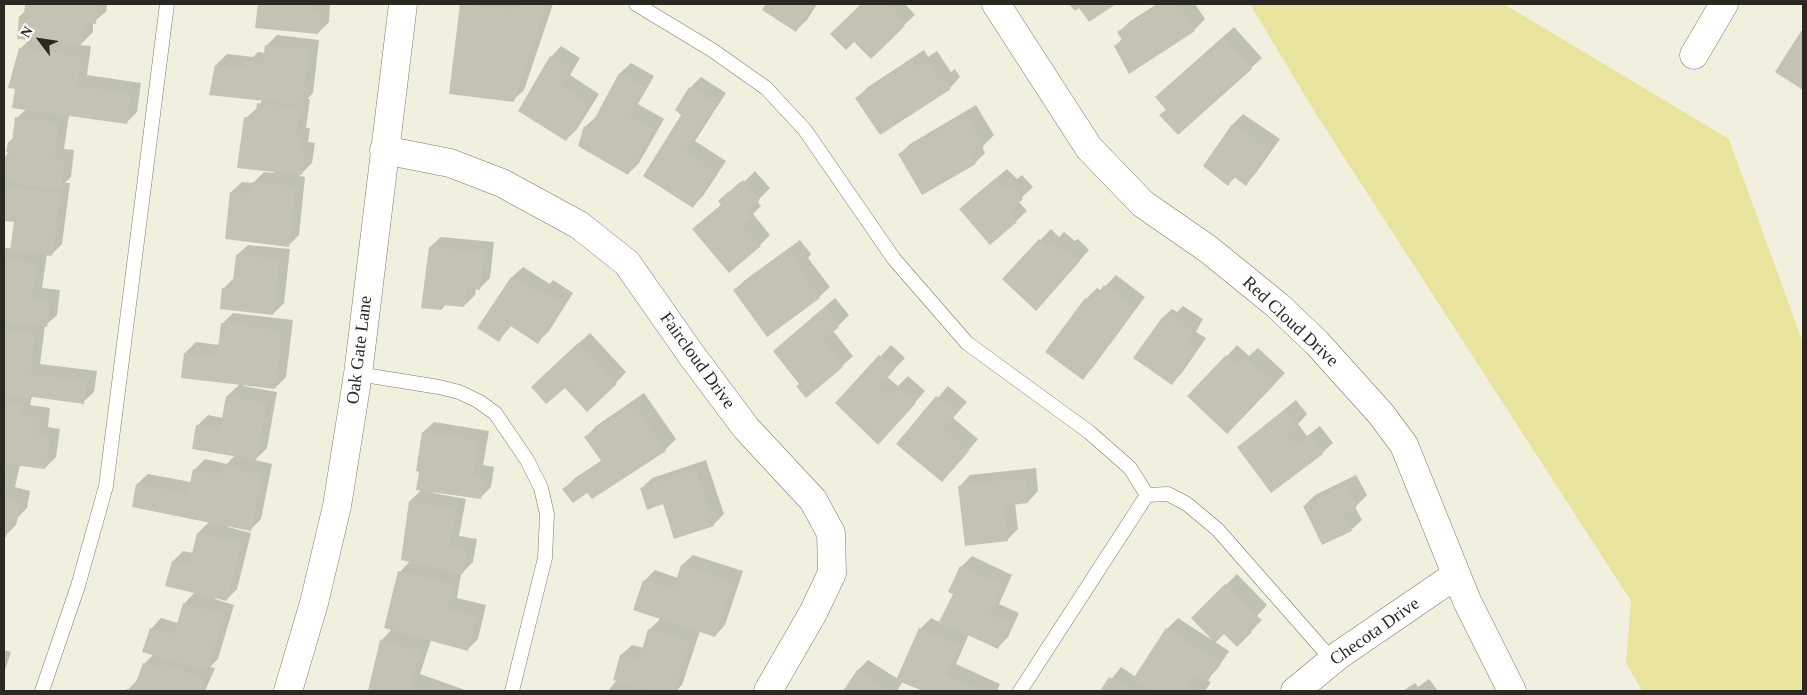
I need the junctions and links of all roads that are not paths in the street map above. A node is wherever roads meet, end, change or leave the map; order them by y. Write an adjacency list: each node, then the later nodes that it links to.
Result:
1 (167, 4): 12 (lane)
2 (403, 4): 7 (street, Oak Gate Lane)
3 (636, 4): 9 (lane)
4 (996, 4): 10 (street, Red Cloud Drive)
5 (1724, 4): 6 (street)
6 (1694, 55)
7 (384, 150): 8 (street, Oak Gate Lane); 15 (street, Faircloud Drive)
8 (358, 374): 13 (street, Oak Gate Lane); 14 (lane)
9 (1146, 495): 11 (lane); 16 (lane)
10 (1456, 575): 11 (street, Checota Drive); 18 (street, Red Cloud Drive)
11 (1333, 661): 17 (street, Checota Drive)
12 (42, 691)
13 (288, 691)
14 (512, 691)
15 (768, 691)
16 (1020, 691)
17 (1295, 691)
18 (1512, 691)

